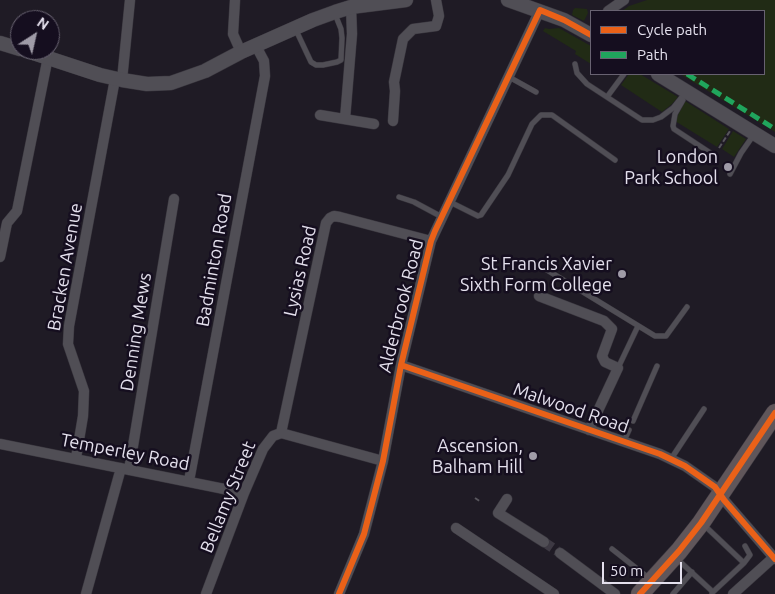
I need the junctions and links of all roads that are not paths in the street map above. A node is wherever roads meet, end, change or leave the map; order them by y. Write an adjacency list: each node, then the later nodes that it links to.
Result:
1 (130, 0): 20 (street, Bracken Avenue)
2 (235, 0): 13 (street)
3 (406, 0): 8 (main road)
4 (436, 0): 26 (street)
5 (508, 0): 9 (main road)
6 (624, 0): 7 (street)
7 (609, 6)
8 (341, 7): 10 (main road); 10 (lane); 25 (street)
9 (540, 10): 11 (main road); 19 (street, Alderbrook Road)
10 (295, 28): 12 (main road)
11 (590, 34)
12 (256, 46): 13 (main road); 58 (street, Badminton Road)
13 (241, 52): 20 (main road)
14 (47, 60): 38 (street)
15 (57, 60): 20 (main road)
16 (575, 64): 23 (lane)
17 (623, 75): 23 (lane)
18 (660, 75): 21 (main road)
19 (508, 77): 22 (lane); 35 (street, Alderbrook Road)
20 (118, 80): 54 (street, Bracken Avenue)
21 (687, 90): 23 (lane); 28 (main road); 30 (lane)
22 (536, 92)
23 (607, 96)
24 (320, 115): 25 (street)
25 (345, 119): 27 (street)
26 (393, 121)
27 (374, 124)
28 (755, 133): 29 (main road); 32 (lane)
29 (775, 146)
30 (715, 156)
31 (615, 160): 35 (lane)
32 (730, 174)
33 (399, 197): 36 (lane)
34 (174, 199): 57 (street, Denning Mews)
35 (449, 202): 36 (street, Alderbrook Road)
36 (442, 217): 37 (street, Alderbrook Road)
37 (431, 240): 43 (street, Alderbrook Road); 51 (street, Lysias Road)
38 (0, 257)
39 (547, 270): 42 (lane)
40 (539, 296): 45 (street)
41 (686, 307): 42 (lane)
42 (638, 326): 45 (lane)
43 (401, 365): 49 (street, Malwood Road); 56 (street, Alderbrook Road)
44 (657, 366): 48 (lane)
45 (618, 368): 49 (street)
46 (704, 409): 55 (lane)
47 (775, 413): 60 (highway)
48 (633, 421)
49 (589, 430): 52 (street, Malwood Road)
50 (629, 430): 52 (lane)
51 (281, 433): 56 (street, Bellamy Street); 59 (street, Bellamy Street)
52 (624, 442): 55 (street, Malwood Road)
53 (0, 444): 54 (street, Temperley Road)
54 (76, 458): 57 (street, Temperley Road)
55 (671, 459): 60 (street, Malwood Road)
56 (383, 461): 76 (street, Alderbrook Road)
57 (125, 469): 58 (street, Temperley Road); 74 (street, Denning Mews)
58 (189, 481): 59 (street, Temperley Road)
59 (244, 493): 75 (street, Bellamy Street)
60 (721, 496): 62 (highway); 69 (street, Malwood Road)
61 (507, 498): 64 (street)
62 (702, 523): 68 (highway); 70 (lane)
63 (456, 528): 77 (street)
64 (544, 542)
65 (745, 546): 70 (lane)
66 (612, 549): 72 (lane)
67 (560, 553): 78 (street)
68 (674, 556): 71 (lane); 72 (highway)
69 (774, 558): 81 (street)
70 (744, 563): 73 (lane)
71 (692, 572): 73 (lane); 80 (lane)
72 (652, 581): 79 (highway)
73 (713, 593)
74 (86, 594)
75 (206, 594)
76 (338, 594)
77 (554, 594)
78 (615, 594)
79 (640, 594)
80 (673, 594)
81 (733, 594)

